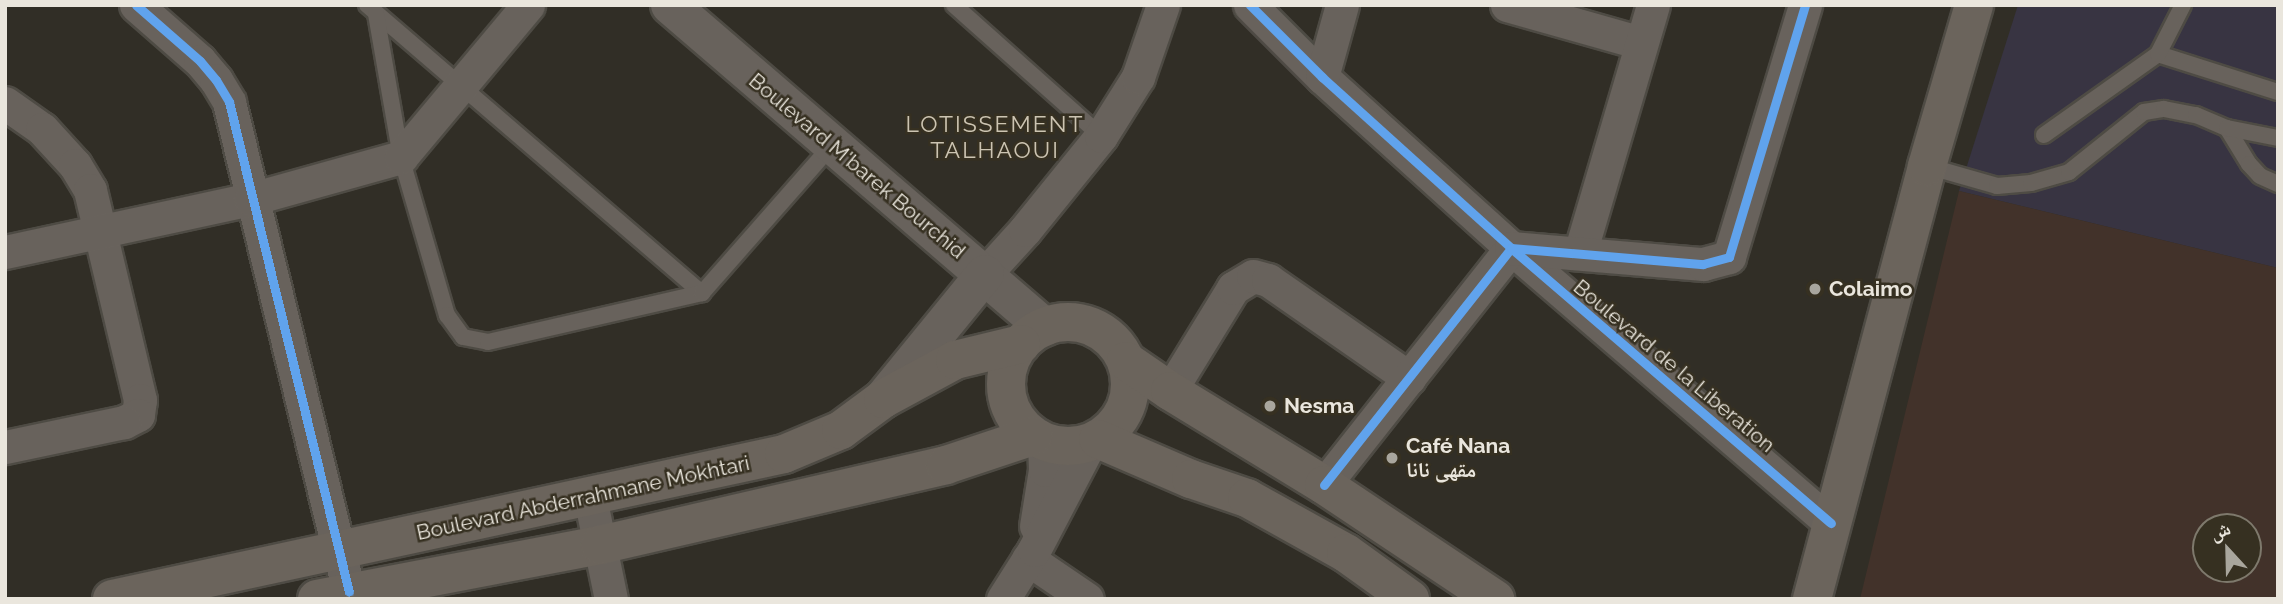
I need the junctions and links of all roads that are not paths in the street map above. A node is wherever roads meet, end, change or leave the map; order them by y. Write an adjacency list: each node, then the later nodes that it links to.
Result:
1 (136, 5): 28 (street)
2 (528, 5): 17 (street)
3 (670, 5): 24 (street, Boulevard M'barek Bourchid)
4 (954, 5): 22 (lane)
5 (1163, 5): 22 (street)
6 (1250, 5): 16 (street, Boulevard de la Liberation)
7 (1342, 5): 16 (street)
8 (1507, 5): 14 (street)
9 (1653, 5): 14 (street)
10 (1805, 5): 32 (street)
11 (1974, 5): 26 (main road)
12 (2183, 5): 15 (lane)
13 (371, 9): 17 (lane); 25 (lane)
14 (1641, 43): 32 (street)
15 (2158, 54): 18 (lane); 21 (lane)
16 (1322, 76): 30 (street, Boulevard de la Liberation)
17 (461, 85): 25 (street); 34 (lane)
18 (2278, 92)
19 (5, 103): 29 (street)
20 (2227, 128): 23 (lane); 26 (lane); 27 (lane)
21 (2044, 135)
22 (1101, 136): 33 (street)
23 (2278, 138)
24 (831, 146): 33 (street, Boulevard M'barek Bourchid); 34 (lane)
25 (401, 157): 28 (street); 34 (lane)
26 (1927, 166): 46 (main road)
27 (2278, 184)
28 (251, 199): 29 (street); 48 (street)
29 (98, 233): 31 (street); 42 (street)
30 (1511, 248): 32 (street); 37 (street); 46 (street, Boulevard de la Liberation)
31 (5, 252)
32 (1580, 253)
33 (985, 274): 35 (street, Boulevard M'barek Bourchid); 39 (street, Boulevard Abderrahmane Mokhtari)
34 (702, 293)
35 (1032, 335): 36 (main road); 39 (main road); 40 (main road)
36 (1126, 361): 38 (main road); 41 (main road)
37 (1409, 377): 38 (street); 43 (street)
38 (1170, 391): 43 (main road)
39 (883, 398): 44 (main road, Boulevard Abderrahmane Mokhtari)
40 (1039, 439): 41 (main road); 47 (main road); 50 (street)
41 (1094, 441): 49 (main road); 50 (street)
42 (5, 447)
43 (1324, 485): 45 (main road)
44 (590, 497): 47 (street); 48 (main road, Boulevard Abderrahmane Mokhtari)
45 (1369, 515): 49 (main road); 57 (main road)
46 (1831, 523): 58 (main road)
47 (600, 545): 51 (main road); 53 (street)
48 (339, 551): 51 (street); 52 (main road, Boulevard Abderrahmane Mokhtari)
49 (1346, 553): 56 (main road)
50 (1031, 555): 54 (street); 55 (street)
51 (333, 595)
52 (112, 599)
53 (611, 599)
54 (1003, 599)
55 (1087, 599)
56 (1410, 599)
57 (1495, 599)
58 (1812, 599)

